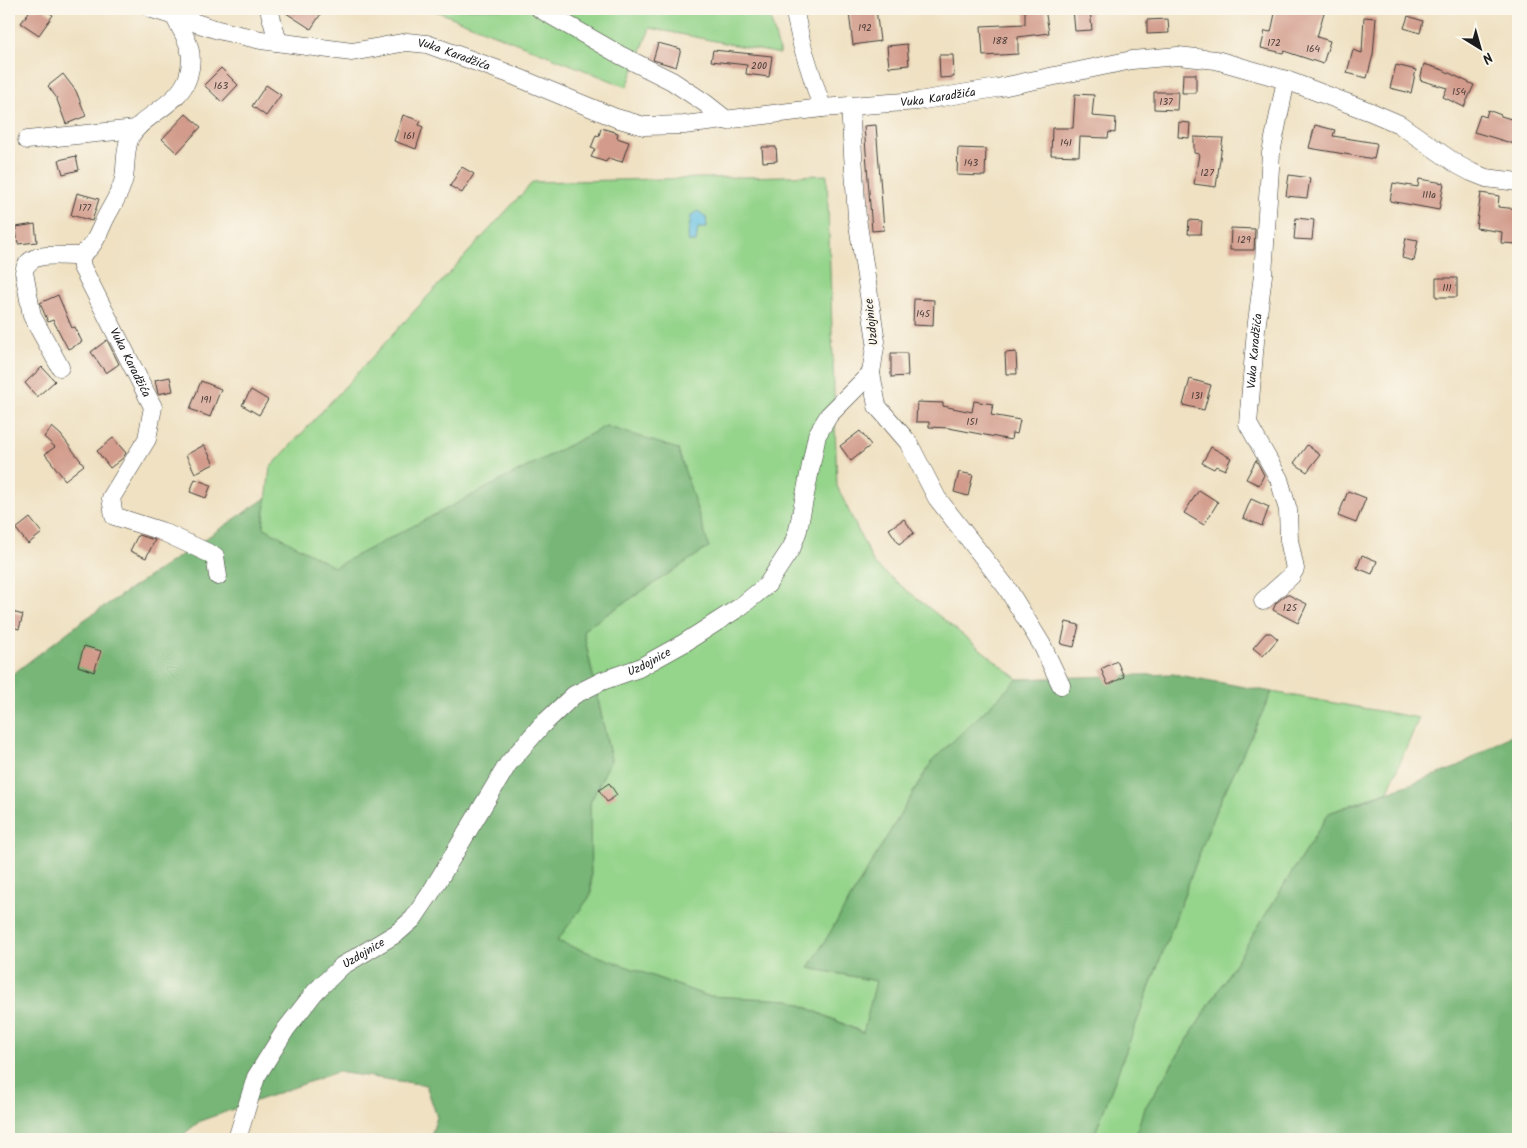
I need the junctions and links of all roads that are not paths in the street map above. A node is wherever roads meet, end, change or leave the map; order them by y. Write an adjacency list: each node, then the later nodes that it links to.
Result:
1 (152, 9): 5 (street, Vuka Karadžića)
2 (269, 9): 6 (street)
3 (540, 9): 10 (street)
4 (794, 9): 9 (street)
5 (174, 16): 6 (street, Vuka Karadžića); 11 (street)
6 (278, 42): 10 (street, Vuka Karadžića)
7 (1286, 80): 8 (street, Vuka Karadžića); 13 (street, Vuka Karadžića); 18 (street, Vuka Karadžića)
8 (850, 106): 9 (street, Vuka Karadžića); 16 (street, Uzdojnice)
9 (822, 108): 10 (street, Vuka Karadžića)
10 (728, 121)
11 (136, 129): 12 (street); 14 (street)
12 (27, 140)
13 (1518, 182)
14 (80, 256): 15 (street); 17 (street, Vuka Karadžića)
15 (60, 367)
16 (871, 373): 19 (street); 20 (street, Uzdojnice)
17 (218, 576)
18 (1263, 601)
19 (1061, 685)
20 (237, 1139)

